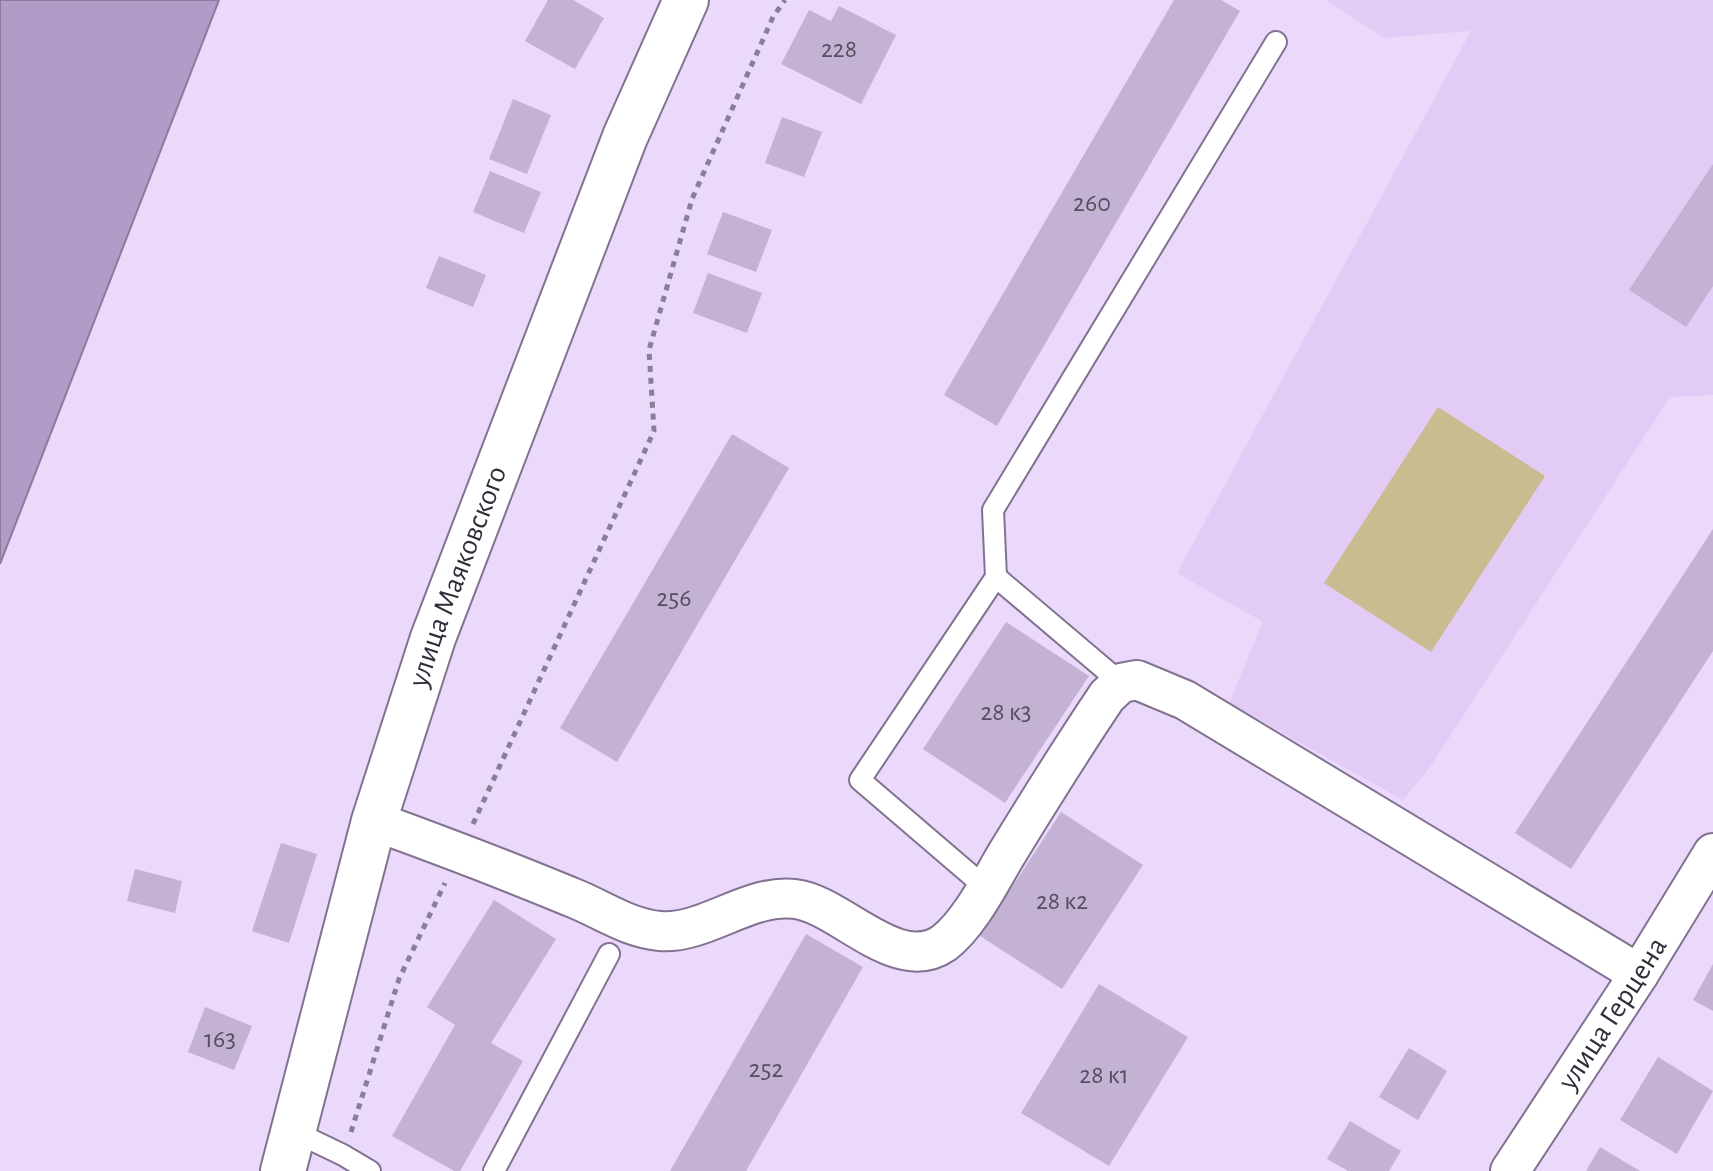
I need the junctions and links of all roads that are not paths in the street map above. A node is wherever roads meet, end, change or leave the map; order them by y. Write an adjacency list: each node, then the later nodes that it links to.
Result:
1 (686, 0): 5 (street, улица Маяковского)
2 (1276, 42): 3 (lane)
3 (996, 577): 4 (lane); 7 (lane)
4 (1121, 683): 7 (street); 9 (street)
5 (374, 821): 7 (street); 10 (street, улица Маяковского)
6 (1713, 853): 9 (street, улица Герцена)
7 (986, 888)
8 (609, 954): 12 (lane)
9 (1639, 974): 13 (street, улица Герцена)
10 (288, 1151): 11 (lane)
11 (370, 1171)
12 (494, 1171)
13 (1510, 1171)

